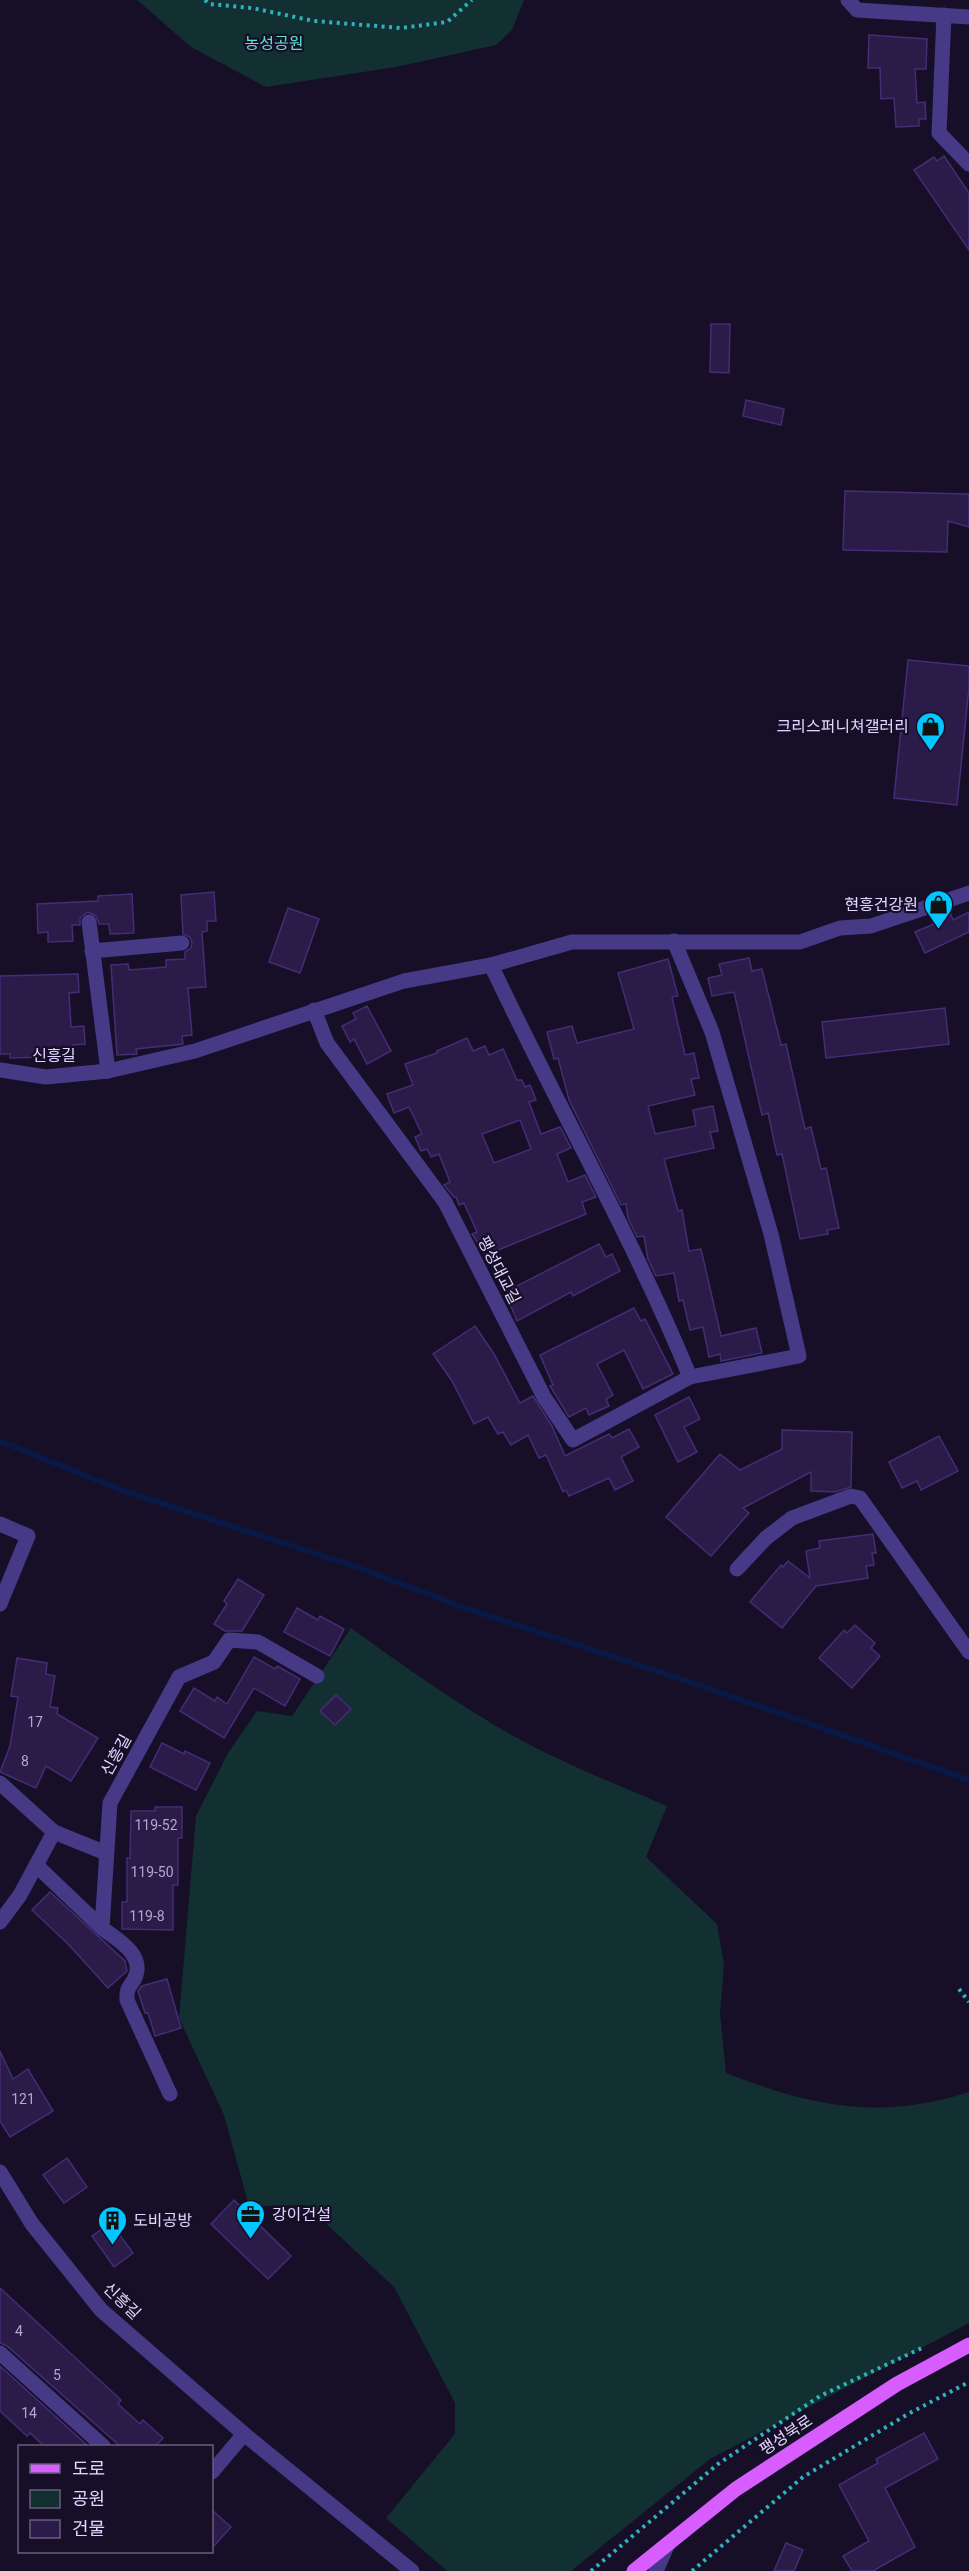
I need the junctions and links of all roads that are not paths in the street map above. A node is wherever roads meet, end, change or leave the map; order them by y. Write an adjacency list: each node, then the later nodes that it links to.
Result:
1 (848, 0): 2 (street)
2 (913, 7): 3 (street)
3 (944, 15): 4 (street); 5 (street)
4 (969, 16)
5 (969, 164)
6 (969, 893): 8 (street)
7 (88, 922): 10 (street)
8 (674, 941): 11 (street); 15 (street, 팽성대교길)
9 (182, 943): 10 (street)
10 (92, 951): 14 (street)
11 (491, 965): 12 (street); 15 (street)
12 (314, 1010): 14 (street); 15 (street, 팽성대교길)
13 (0, 1070): 14 (street, 신흥길)
14 (108, 1071)
15 (690, 1377)
16 (0, 1524): 18 (street)
17 (737, 1569): 19 (street)
18 (0, 1604)
19 (969, 1652)
20 (317, 1676): 23 (street, 신흥길)
21 (0, 1783): 22 (street)
22 (54, 1832): 23 (street); 24 (street)
23 (106, 1852): 26 (street, 신흥길)
24 (36, 1865): 25 (street); 26 (street)
25 (0, 1922)
26 (102, 1928): 27 (street)
27 (170, 2094)
28 (0, 2172): 31 (street, 신흥길)
29 (969, 2345): 34 (main road, 팽성북로)
30 (0, 2352): 32 (street)
31 (244, 2434): 33 (street); 35 (street, 신흥길)
32 (102, 2445)
33 (213, 2471)
34 (667, 2546): 36 (main road, 팽성북로); 37 (street)
35 (412, 2571)
36 (634, 2571)
37 (656, 2571)

